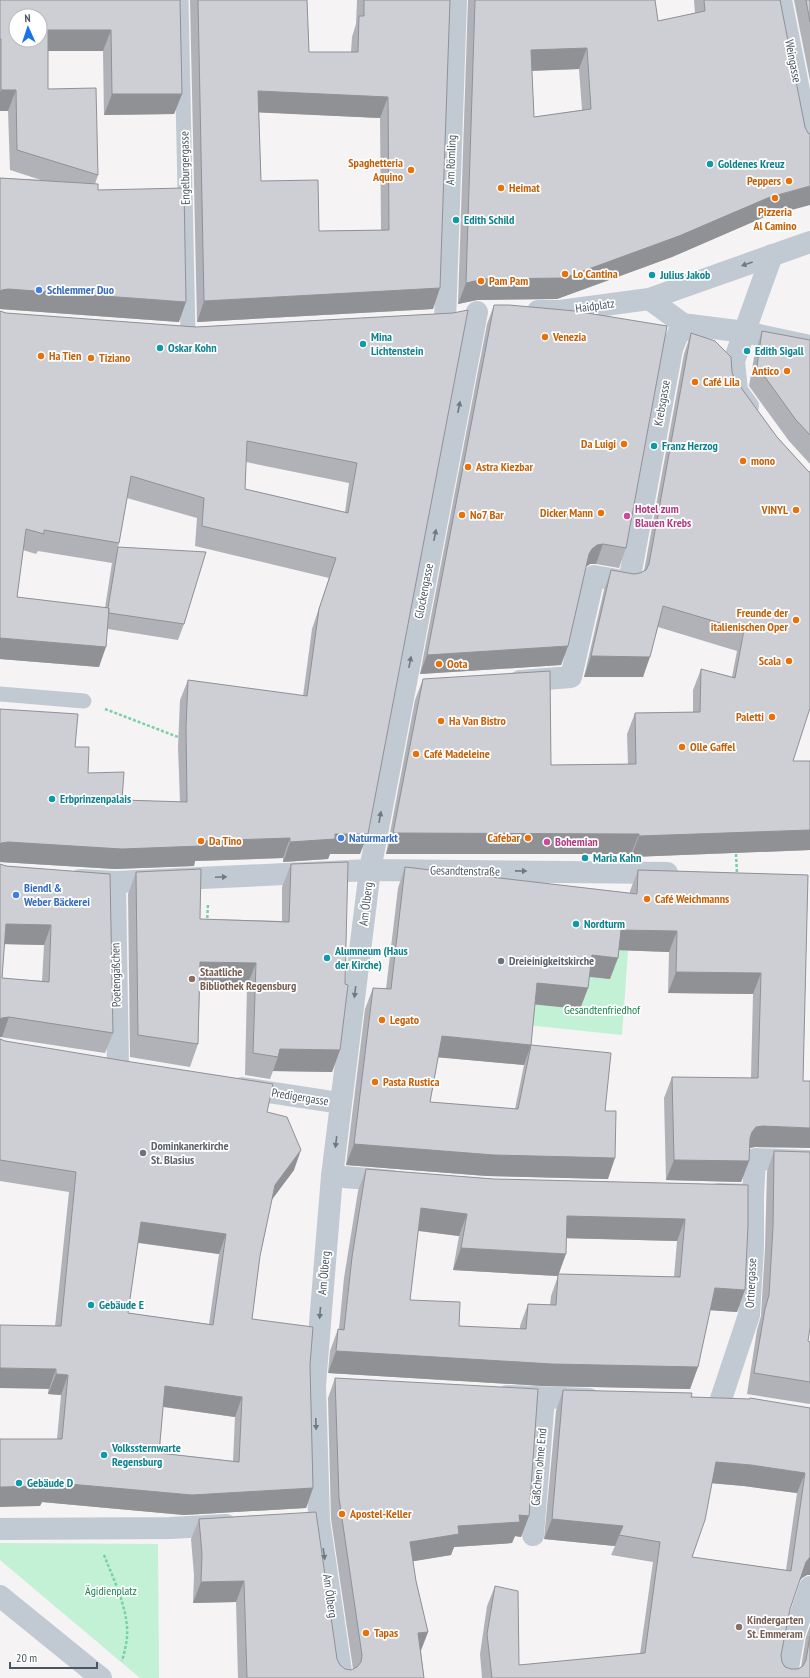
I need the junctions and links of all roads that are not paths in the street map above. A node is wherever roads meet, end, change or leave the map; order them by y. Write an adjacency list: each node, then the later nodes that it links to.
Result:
1 (181, 0): 14 (lane, Engelburgergasse)
2 (456, 0): 9 (street, Am Römling)
3 (781, 0): 4 (street, Weingasse)
4 (810, 145)
5 (810, 242): 6 (street, Haidplatz)
6 (772, 255): 7 (street, Haidplatz, one-way to 7); 12 (street)
7 (649, 298): 8 (street, Haidplatz); 11 (street)
8 (477, 312): 9 (street, Haidplatz); 20 (street, Glockengasse, one-way to 8)
9 (445, 321): 10 (street, Haidplatz)
10 (422, 322)
11 (682, 324): 12 (street); 16 (street); 18 (street, Krebsgasse)
12 (745, 332): 15 (street); 16 (street)
13 (165, 334): 14 (street)
14 (196, 335)
15 (810, 346)
16 (734, 361): 17 (street)
17 (761, 424)
18 (500, 682)
19 (429, 687): 20 (street)
20 (405, 688): 23 (street, Glockengasse, one-way to 20)
21 (0, 694): 22 (lane)
22 (84, 701)
23 (370, 870): 24 (street, Gesandtenstraße, one-way to 24); 26 (street, Gesandtenstraße, one-way to 23); 29 (street, Am Ölberg, one-way to 29)
24 (686, 873)
25 (60, 879): 26 (street, Gesandtenstraße)
26 (115, 882): 27 (street, Poetengäßchen)
27 (94, 1065)
28 (221, 1085): 29 (street, Predigergasse)
29 (340, 1103): 31 (street, Am Ölberg, one-way to 31)
30 (810, 1161): 34 (street, Ortnergasse)
31 (332, 1176): 32 (street); 35 (street, Am Ölberg, one-way to 35)
32 (409, 1182)
33 (698, 1193): 34 (street)
34 (752, 1195): 41 (street, Ortnergasse)
35 (315, 1385): 36 (street); 43 (street, Am Ölberg, one-way to 43)
36 (338, 1386)
37 (489, 1395): 38 (street)
38 (544, 1398): 39 (street); 47 (street, Gäßchen ohne End)
39 (605, 1400)
40 (697, 1402): 41 (street)
41 (720, 1402): 42 (street)
42 (743, 1406)
43 (319, 1520): 44 (street); 51 (street, Am Ölberg, one-way to 51)
44 (296, 1521)
45 (243, 1524): 46 (street)
46 (0, 1529)
47 (533, 1535)
48 (810, 1587): 52 (street)
49 (0, 1596): 50 (street)
50 (101, 1678)
51 (342, 1678)
52 (786, 1678)

